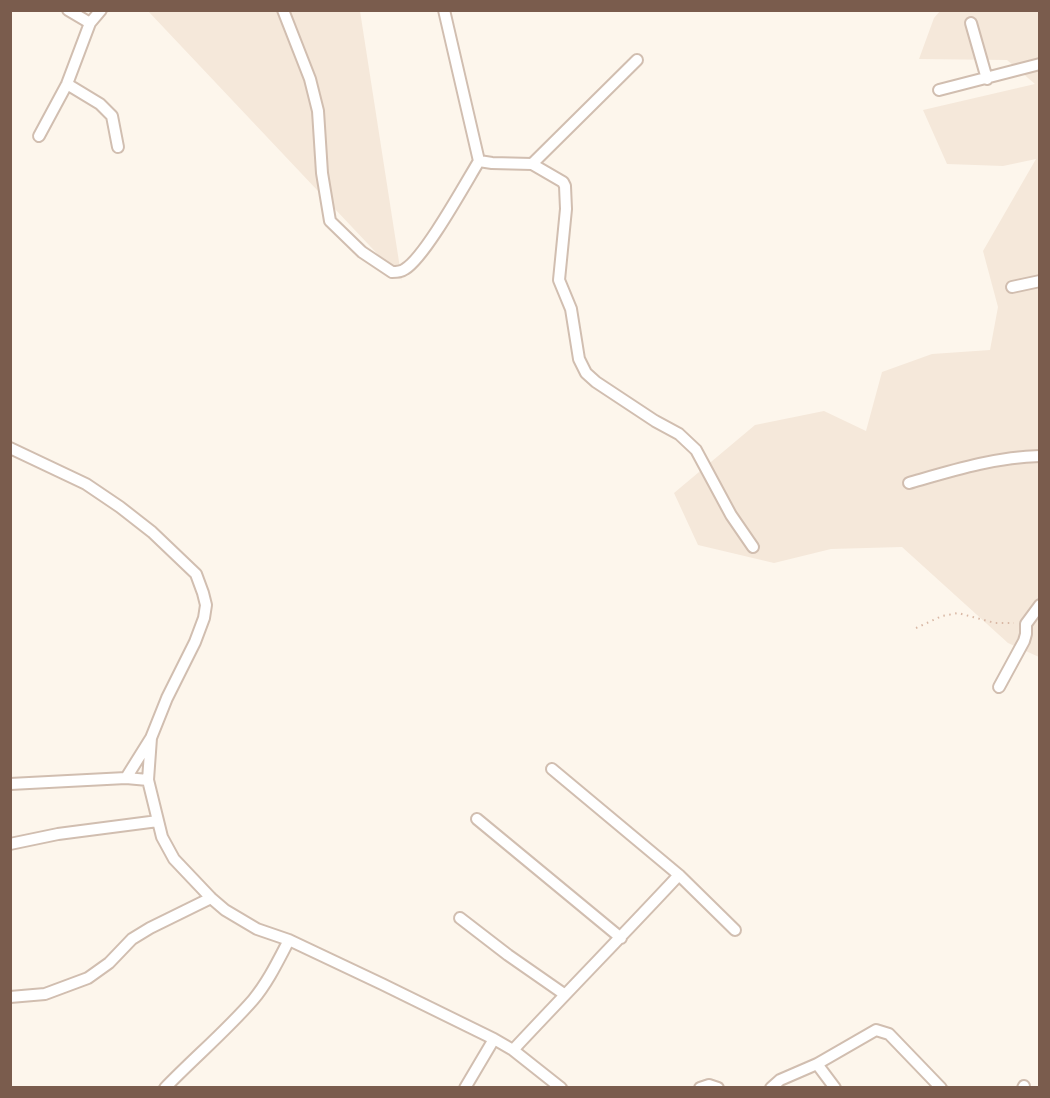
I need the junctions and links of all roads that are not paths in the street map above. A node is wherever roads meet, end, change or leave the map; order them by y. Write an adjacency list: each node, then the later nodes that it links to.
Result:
1 (68, 10): 5 (street)
2 (101, 10): 5 (street)
3 (283, 10): 14 (street)
4 (444, 10): 14 (street)
5 (90, 23): 10 (street)
6 (971, 23): 9 (street)
7 (637, 60): 15 (street)
8 (1040, 64): 9 (street)
9 (987, 79): 11 (street)
10 (67, 84): 12 (street); 13 (street)
11 (939, 90)
12 (39, 136)
13 (118, 147)
14 (479, 161): 15 (street)
15 (532, 164): 21 (street)
16 (1040, 281): 17 (street)
17 (1012, 287)
18 (10, 448): 24 (street)
19 (1040, 456): 20 (street)
20 (909, 483)
21 (753, 547)
22 (1040, 605): 23 (street)
23 (999, 687)
24 (151, 738): 26 (street); 27 (street)
25 (552, 769): 32 (street)
26 (126, 778): 27 (street); 28 (street)
27 (148, 780): 30 (street)
28 (10, 784)
29 (477, 819): 36 (street)
30 (158, 821): 31 (street); 33 (street)
31 (10, 844)
32 (679, 875): 35 (street); 36 (street)
33 (211, 898): 37 (street); 39 (street)
34 (460, 918): 38 (street)
35 (735, 930)
36 (621, 938): 38 (street)
37 (289, 940): 40 (street); 43 (street)
38 (564, 994): 41 (street)
39 (10, 997)
40 (494, 1040): 41 (street); 44 (street)
41 (513, 1050): 45 (street)
42 (817, 1064): 48 (street); 49 (street); 50 (street)
43 (165, 1088)
44 (465, 1088)
45 (561, 1088)
46 (700, 1088): 47 (street)
47 (718, 1088)
48 (771, 1088)
49 (834, 1088)
50 (941, 1088)

